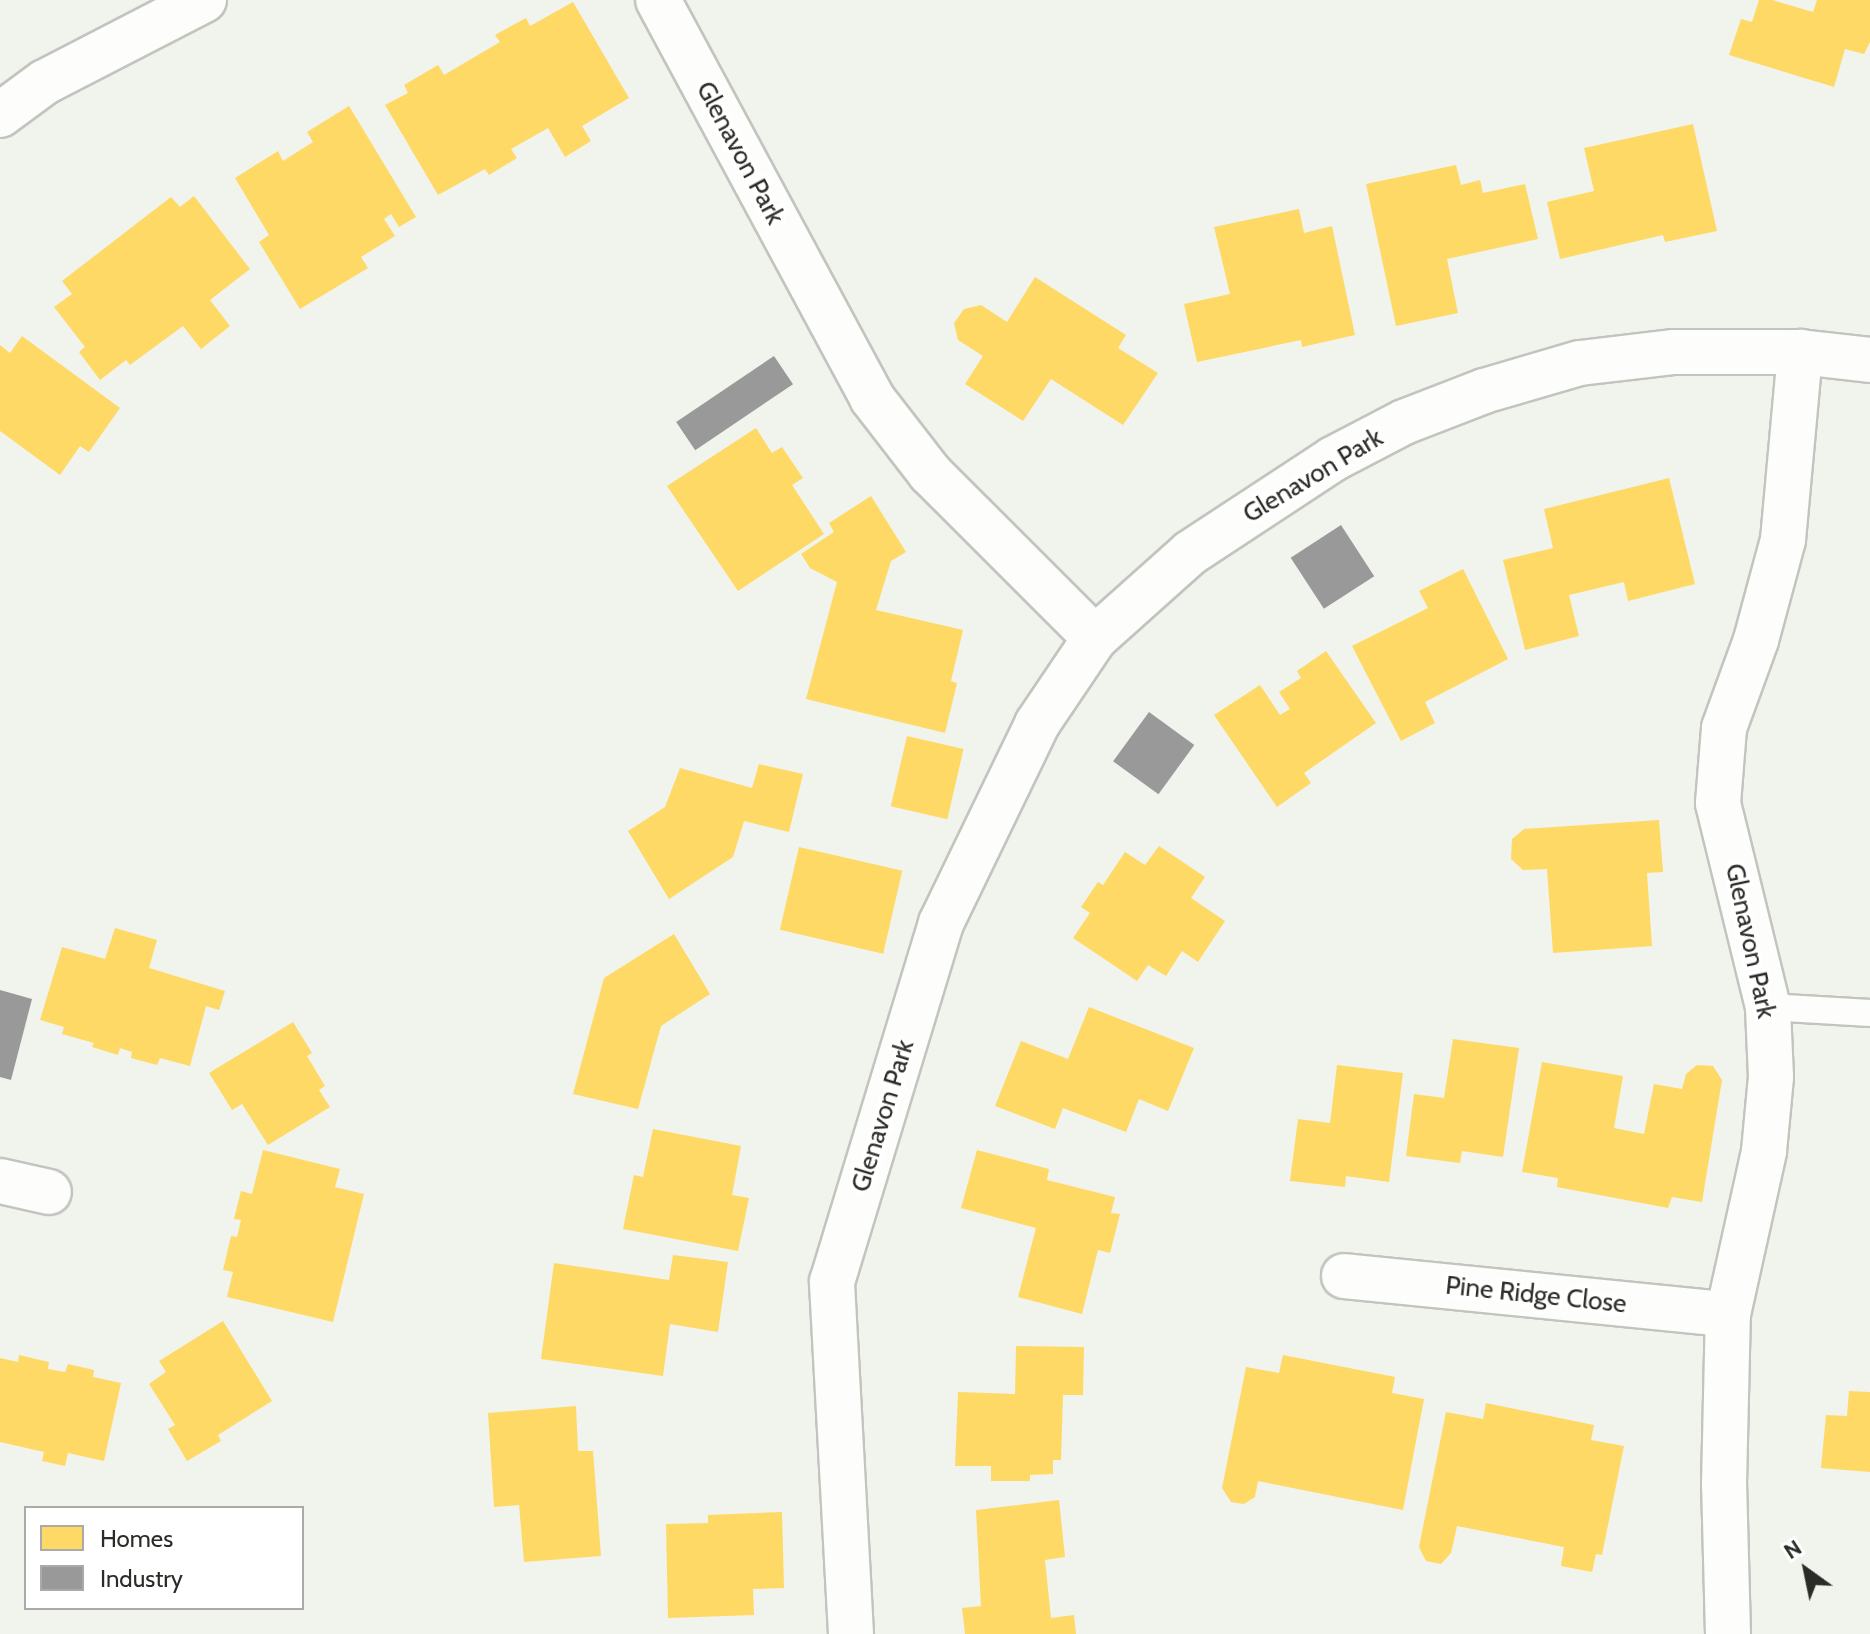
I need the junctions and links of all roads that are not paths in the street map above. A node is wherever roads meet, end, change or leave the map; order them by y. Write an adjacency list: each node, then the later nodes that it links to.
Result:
1 (204, 0): 3 (street)
2 (658, 0): 6 (street, Glenavon Park)
3 (0, 115)
4 (1800, 352): 5 (street, Glenavon Park); 6 (street, Glenavon Park); 7 (street, Glenavon Park)
5 (1870, 360)
6 (1095, 638): 13 (street, Glenavon Park)
7 (1768, 1007): 8 (lane); 12 (street, Glenavon Park)
8 (1870, 1013)
9 (0, 1181): 10 (street)
10 (49, 1192)
11 (1344, 1276): 12 (street, Pine Ridge Close)
12 (1728, 1314): 14 (street, Glenavon Park)
13 (851, 1634)
14 (1728, 1634)

